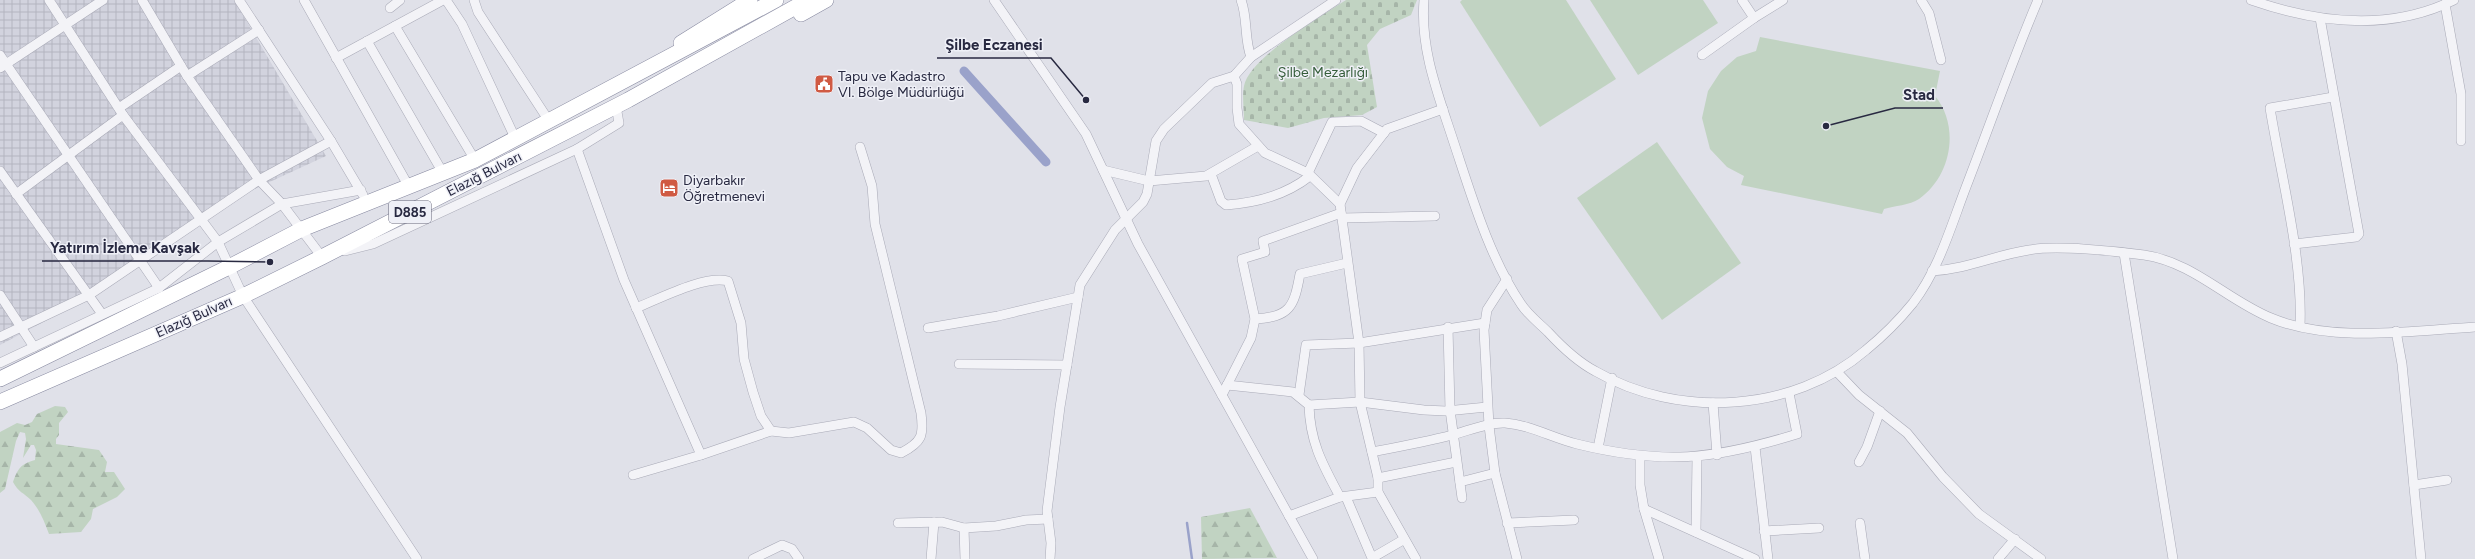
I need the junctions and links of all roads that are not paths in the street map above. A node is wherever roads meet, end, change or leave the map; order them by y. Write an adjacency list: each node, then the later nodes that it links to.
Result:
1 (48, 0): 27 (street)
2 (103, 0): 27 (street)
3 (142, 0): 37 (street)
4 (239, 0): 29 (street)
5 (304, 0): 34 (street)
6 (400, 0): 24 (street)
7 (442, 0): 28 (street)
8 (446, 0): 48 (street)
9 (474, 0): 46 (street)
10 (776, 0): 38 (highway, Elazığ Bulvarı / D885)
11 (808, 0): 41 (highway, Elazığ Bulvarı / D885)
12 (826, 0): 41 (highway)
13 (994, 0): 56 (street)
14 (1241, 0): 33 (street)
15 (1335, 0): 33 (street)
16 (1424, 0): 44 (street)
17 (1742, 0): 25 (street)
18 (1783, 0): 25 (street)
19 (1921, 0): 35 (street)
20 (2038, 0): 80 (street)
21 (2251, 0): 26 (street)
22 (746, 1): 38 (highway)
23 (2450, 2): 26 (street); 50 (street)
24 (390, 8)
25 (1754, 18): 32 (street)
26 (2320, 18): 42 (street)
27 (64, 25): 36 (street); 45 (street)
28 (396, 26): 30 (street); 55 (street)
29 (259, 30): 39 (street); 49 (street)
30 (367, 41): 34 (street); 58 (street)
31 (0, 55): 36 (street)
32 (1702, 55)
33 (1251, 57): 40 (street)
34 (336, 58): 64 (street)
35 (1941, 60)
36 (3, 66): 54 (street)
37 (181, 66): 39 (street); 45 (street)
38 (639, 75): 46 (highway, Elazığ Bulvarı / D885)
39 (187, 76): 61 (street)
40 (1234, 76): 51 (street); 63 (street)
41 (655, 85): 43 (highway, Elazığ Bulvarı / D885)
42 (2333, 97): 74 (street); 74 (street)
43 (616, 106): 53 (street); 76 (highway, Elazığ Bulvarı / D885)
44 (1443, 109): 47 (street); 81 (street)
45 (121, 112): 54 (street); 70 (street)
46 (549, 121): 48 (highway, Elazığ Bulvarı / D885)
47 (1384, 133): 60 (street); 68 (street)
48 (516, 140): 55 (highway, Elazığ Bulvarı / D885)
49 (332, 141): 61 (street); 66 (street)
50 (2461, 142)
51 (1258, 146): 59 (street); 60 (street)
52 (860, 147): 118 (street)
53 (577, 148): 76 (street); 87 (street)
54 (68, 156): 65 (street); 77 (street)
55 (475, 160): 58 (highway, Elazığ Bulvarı / D885)
56 (1103, 170): 63 (street); 71 (street)
57 (0, 171): 62 (street)
58 (443, 173): 64 (highway, Elazığ Bulvarı / D885)
59 (1211, 174): 60 (street); 63 (street)
60 (1309, 175): 68 (street)
61 (259, 180): 67 (street); 70 (street)
62 (3, 181): 65 (street)
63 (1149, 181): 71 (street)
64 (409, 187): 66 (highway, Elazığ Bulvarı / D885)
65 (16, 194): 84 (street)
66 (364, 197): 67 (street); 72 (highway, Elazığ Bulvarı / D885)
67 (282, 204): 72 (street); 73 (street)
68 (1341, 212): 69 (street); 78 (street); 89 (street)
69 (1435, 216)
70 (200, 219): 73 (street); 77 (street)
71 (1127, 220): 86 (street); 108 (street)
72 (302, 229): 76 (street); 79 (highway, Elazığ Bulvarı / D885)
73 (218, 242): 79 (street); 82 (street)
74 (2294, 244): 92 (street)
75 (2124, 253): 80 (street); 92 (street); 167 (street)
76 (322, 257): 85 (highway, Elazığ Bulvarı / D885)
77 (141, 261): 82 (street); 84 (street)
78 (1347, 263): 89 (street); 98 (street)
79 (229, 267): 85 (street); 105 (highway, Elazığ Bulvarı / D885)
80 (1932, 271): 103 (street)
81 (1507, 279): 90 (street); 104 (street)
82 (160, 288): 88 (street)
83 (0, 295): 91 (street)
84 (89, 295): 88 (street); 91 (street)
85 (243, 296): 110 (highway, Elazığ Bulvarı / D885); 152 (street)
86 (1078, 297): 94 (street); 102 (street)
87 (636, 308): 118 (street); 123 (street)
88 (102, 314): 99 (street)
89 (1255, 319): 106 (street)
90 (1484, 323): 95 (street); 114 (street)
91 (21, 326): 97 (street); 99 (street)
92 (2300, 326): 96 (street)
93 (2475, 327): 96 (street)
94 (928, 328)
95 (1448, 328): 98 (street); 115 (street)
96 (2396, 331): 134 (street)
97 (0, 337)
98 (1359, 343): 109 (street); 111 (street)
99 (34, 347): 100 (street)
100 (0, 363)
101 (959, 364): 102 (street)
102 (1067, 365): 140 (street)
103 (1838, 373): 107 (street); 116 (street)
104 (1612, 378): 112 (street); 121 (street)
105 (0, 379)
106 (1227, 385): 108 (street); 109 (street)
107 (1789, 393): 112 (street); 120 (street)
108 (1222, 395): 139 (street)
109 (1299, 395): 113 (street)
110 (0, 402)
111 (1360, 402): 113 (street); 115 (street); 122 (street)
112 (1713, 402): 124 (street)
113 (1309, 405): 136 (street)
114 (1487, 407): 115 (street); 117 (street)
115 (1450, 410): 119 (street)
116 (1880, 411): 128 (street); 150 (street)
117 (1489, 426): 119 (street); 121 (street); 129 (street)
118 (771, 431): 123 (street)
119 (1452, 435): 122 (street); 127 (street)
120 (1755, 447): 124 (street); 148 (street)
121 (1598, 448): 125 (street)
122 (1372, 452): 131 (street)
123 (701, 455): 130 (street)
124 (1717, 455): 126 (street)
125 (1640, 456): 126 (street); 138 (street)
126 (1697, 457): 149 (street)
127 (1456, 462): 131 (street); 133 (street)
128 (1859, 462)
129 (1495, 473): 133 (street); 144 (street)
130 (633, 475)
131 (1378, 478): 135 (street)
132 (2448, 480): 134 (street)
133 (1460, 482): 137 (street)
134 (2414, 485): 168 (street)
135 (1378, 492): 136 (street); 151 (street)
136 (1343, 497): 139 (street); 151 (street)
137 (1462, 498)
138 (1644, 509): 149 (street); 161 (street)
139 (1289, 516): 158 (street)
140 (1048, 519): 146 (street); 157 (street)
141 (1574, 520): 144 (street)
142 (934, 522): 143 (street); 146 (street); 155 (street)
143 (898, 523)
144 (1507, 523): 160 (street)
145 (1860, 523): 164 (street)
146 (964, 528): 156 (street)
147 (1819, 528): 148 (street)
148 (1764, 531): 163 (street)
149 (1696, 532): 162 (street)
150 (2015, 539): 165 (street); 166 (street)
151 (1403, 540): 159 (street)
152 (417, 559)
153 (753, 559): 154 (street)
154 (799, 559)
155 (931, 559)
156 (965, 559)
157 (1050, 559)
158 (1312, 559)
159 (1416, 559)
160 (1517, 559)
161 (1659, 559)
162 (1755, 559)
163 (1768, 559)
164 (1865, 559)
165 (1998, 559)
166 (2042, 559)
167 (2173, 559)
168 (2422, 559)

